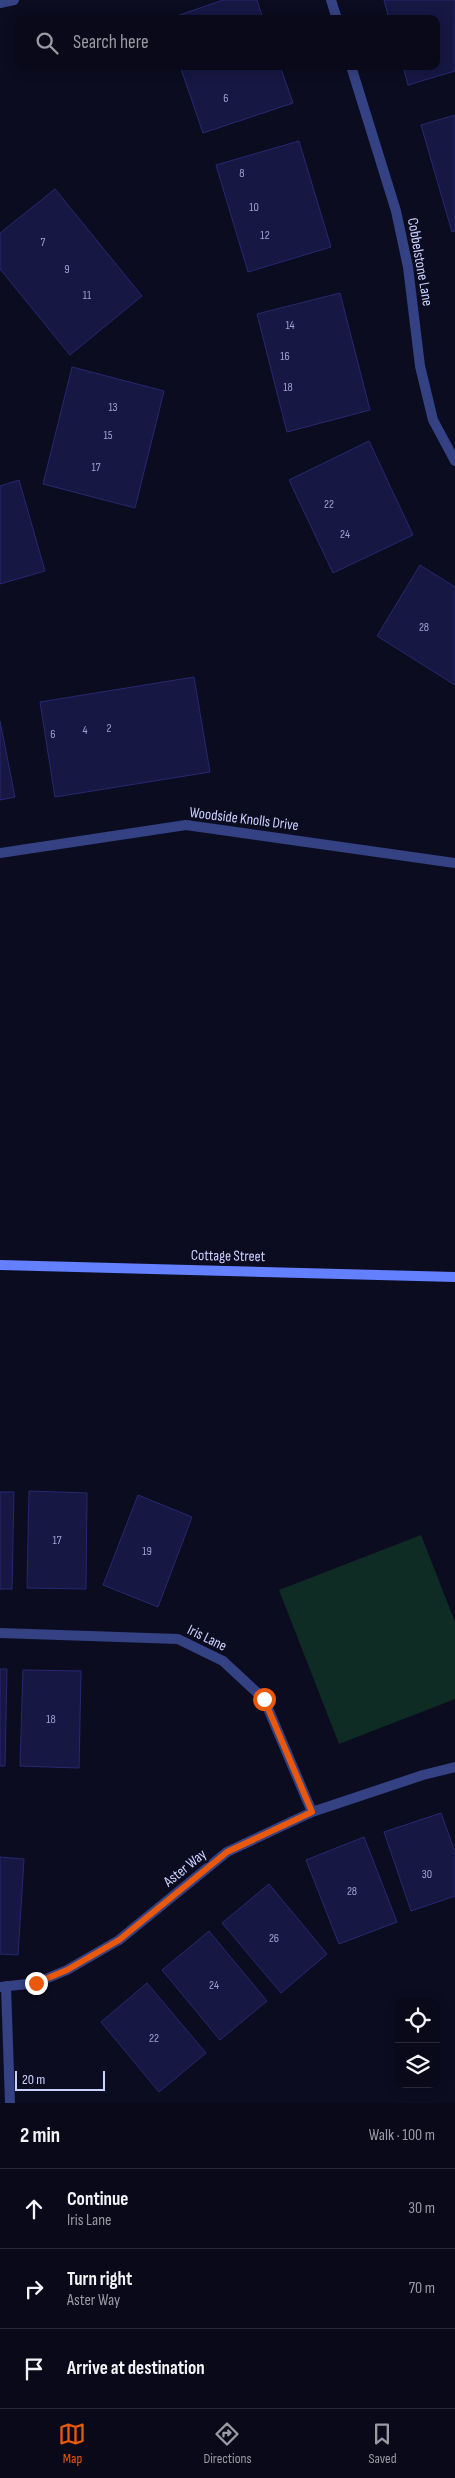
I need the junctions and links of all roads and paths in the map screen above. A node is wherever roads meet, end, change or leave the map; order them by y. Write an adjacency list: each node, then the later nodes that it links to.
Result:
1 (14, 0): 3 (street)
2 (331, 0): 4 (street)
3 (0, 4)
4 (336, 15)
5 (353, 70): 6 (street, Cobbelstone Lane)
6 (455, 461)
7 (0, 852): 8 (street, Woodside Knolls Drive)
8 (455, 863)
9 (0, 1265): 10 (street, Cottage Street)
10 (455, 1277)
11 (0, 1633): 13 (street, Iris Lane)
12 (455, 1767): 13 (street, Aster Way)
13 (312, 1812): 14 (street, Aster Way)
14 (3, 1986): 15 (street)
15 (10, 2103)

